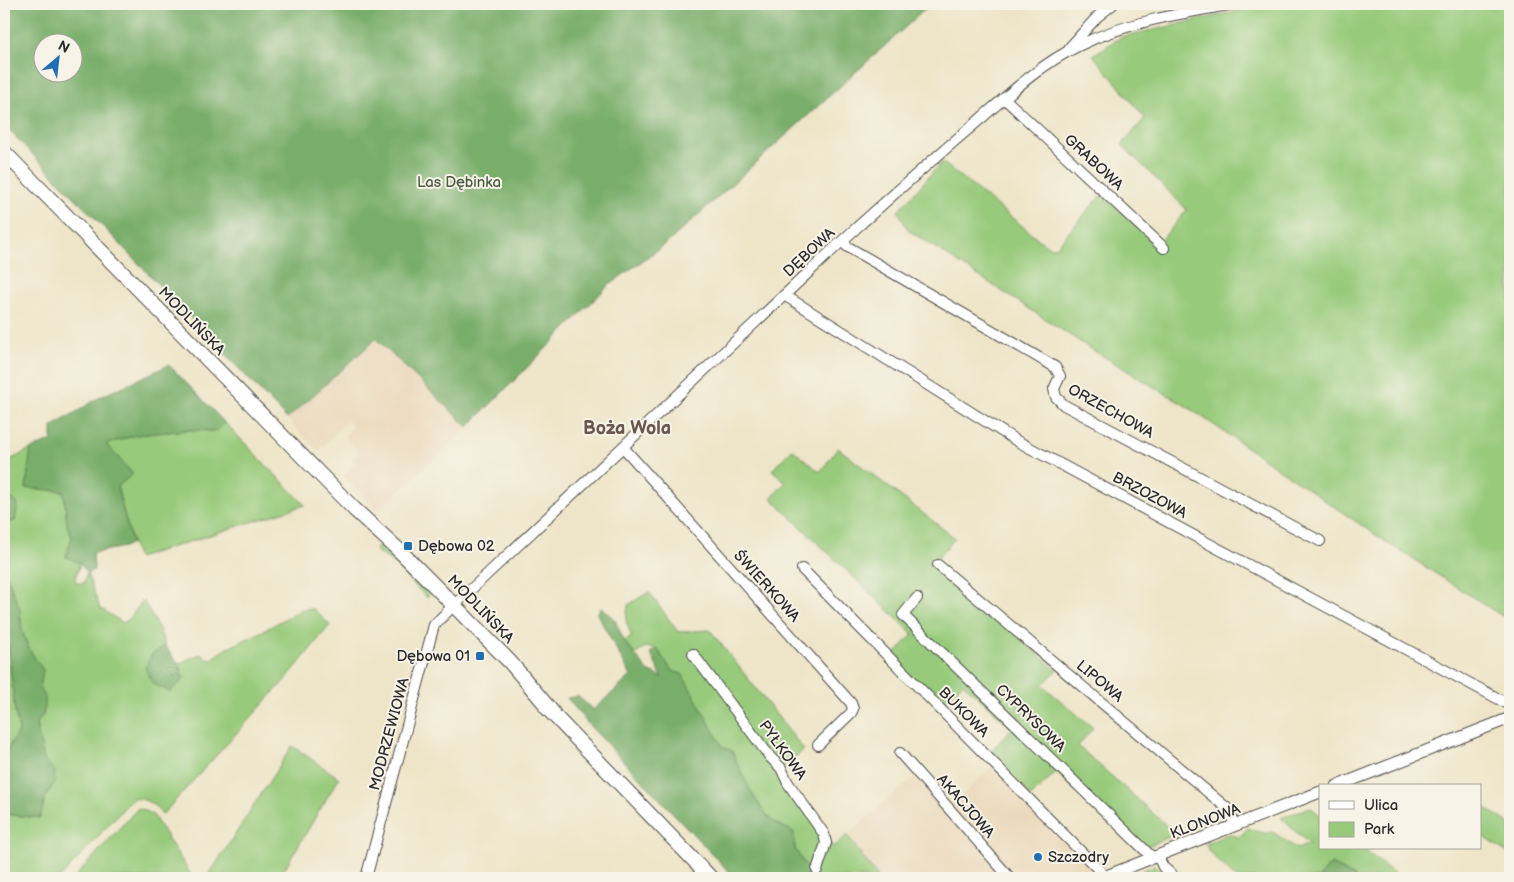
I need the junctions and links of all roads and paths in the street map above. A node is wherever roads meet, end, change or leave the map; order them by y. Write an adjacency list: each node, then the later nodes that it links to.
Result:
1 (1113, 4): 3 (street)
2 (1235, 4): 3 (street, DĘBOWA)
3 (1063, 55): 4 (street, DĘBOWA)
4 (1004, 98): 6 (street, DĘBOWA); 7 (street, GRABOWA)
5 (4, 152): 14 (main road, MODLIŃSKA)
6 (842, 241): 8 (street, DĘBOWA); 10 (street, ORZECHOWA)
7 (1164, 248)
8 (784, 295): 9 (street, DĘBOWA); 16 (street, BRZOZOWA)
9 (623, 447): 14 (street, DĘBOWA); 18 (street, ŚWIERKOWA)
10 (1320, 541)
11 (938, 566): 22 (street, LIPOWA)
12 (802, 569): 28 (street, BUKOWA)
13 (917, 598): 23 (street, CYPRYSOWA)
14 (451, 608): 25 (main road, MODLIŃSKA); 26 (street, MODRZEWIOWA)
15 (693, 654): 24 (street, PYŁKOWA)
16 (1510, 705)
17 (1510, 718): 20 (street)
18 (818, 746)
19 (900, 753): 27 (street, AKACJOWA)
20 (1342, 784)
21 (1319, 792): 22 (street, KLONOWA)
22 (1235, 825): 23 (street, KLONOWA)
23 (1155, 857): 28 (street, KLONOWA); 29 (street)
24 (817, 870)
25 (703, 876)
26 (366, 878)
27 (1010, 878)
28 (1102, 878)
29 (1175, 878)

